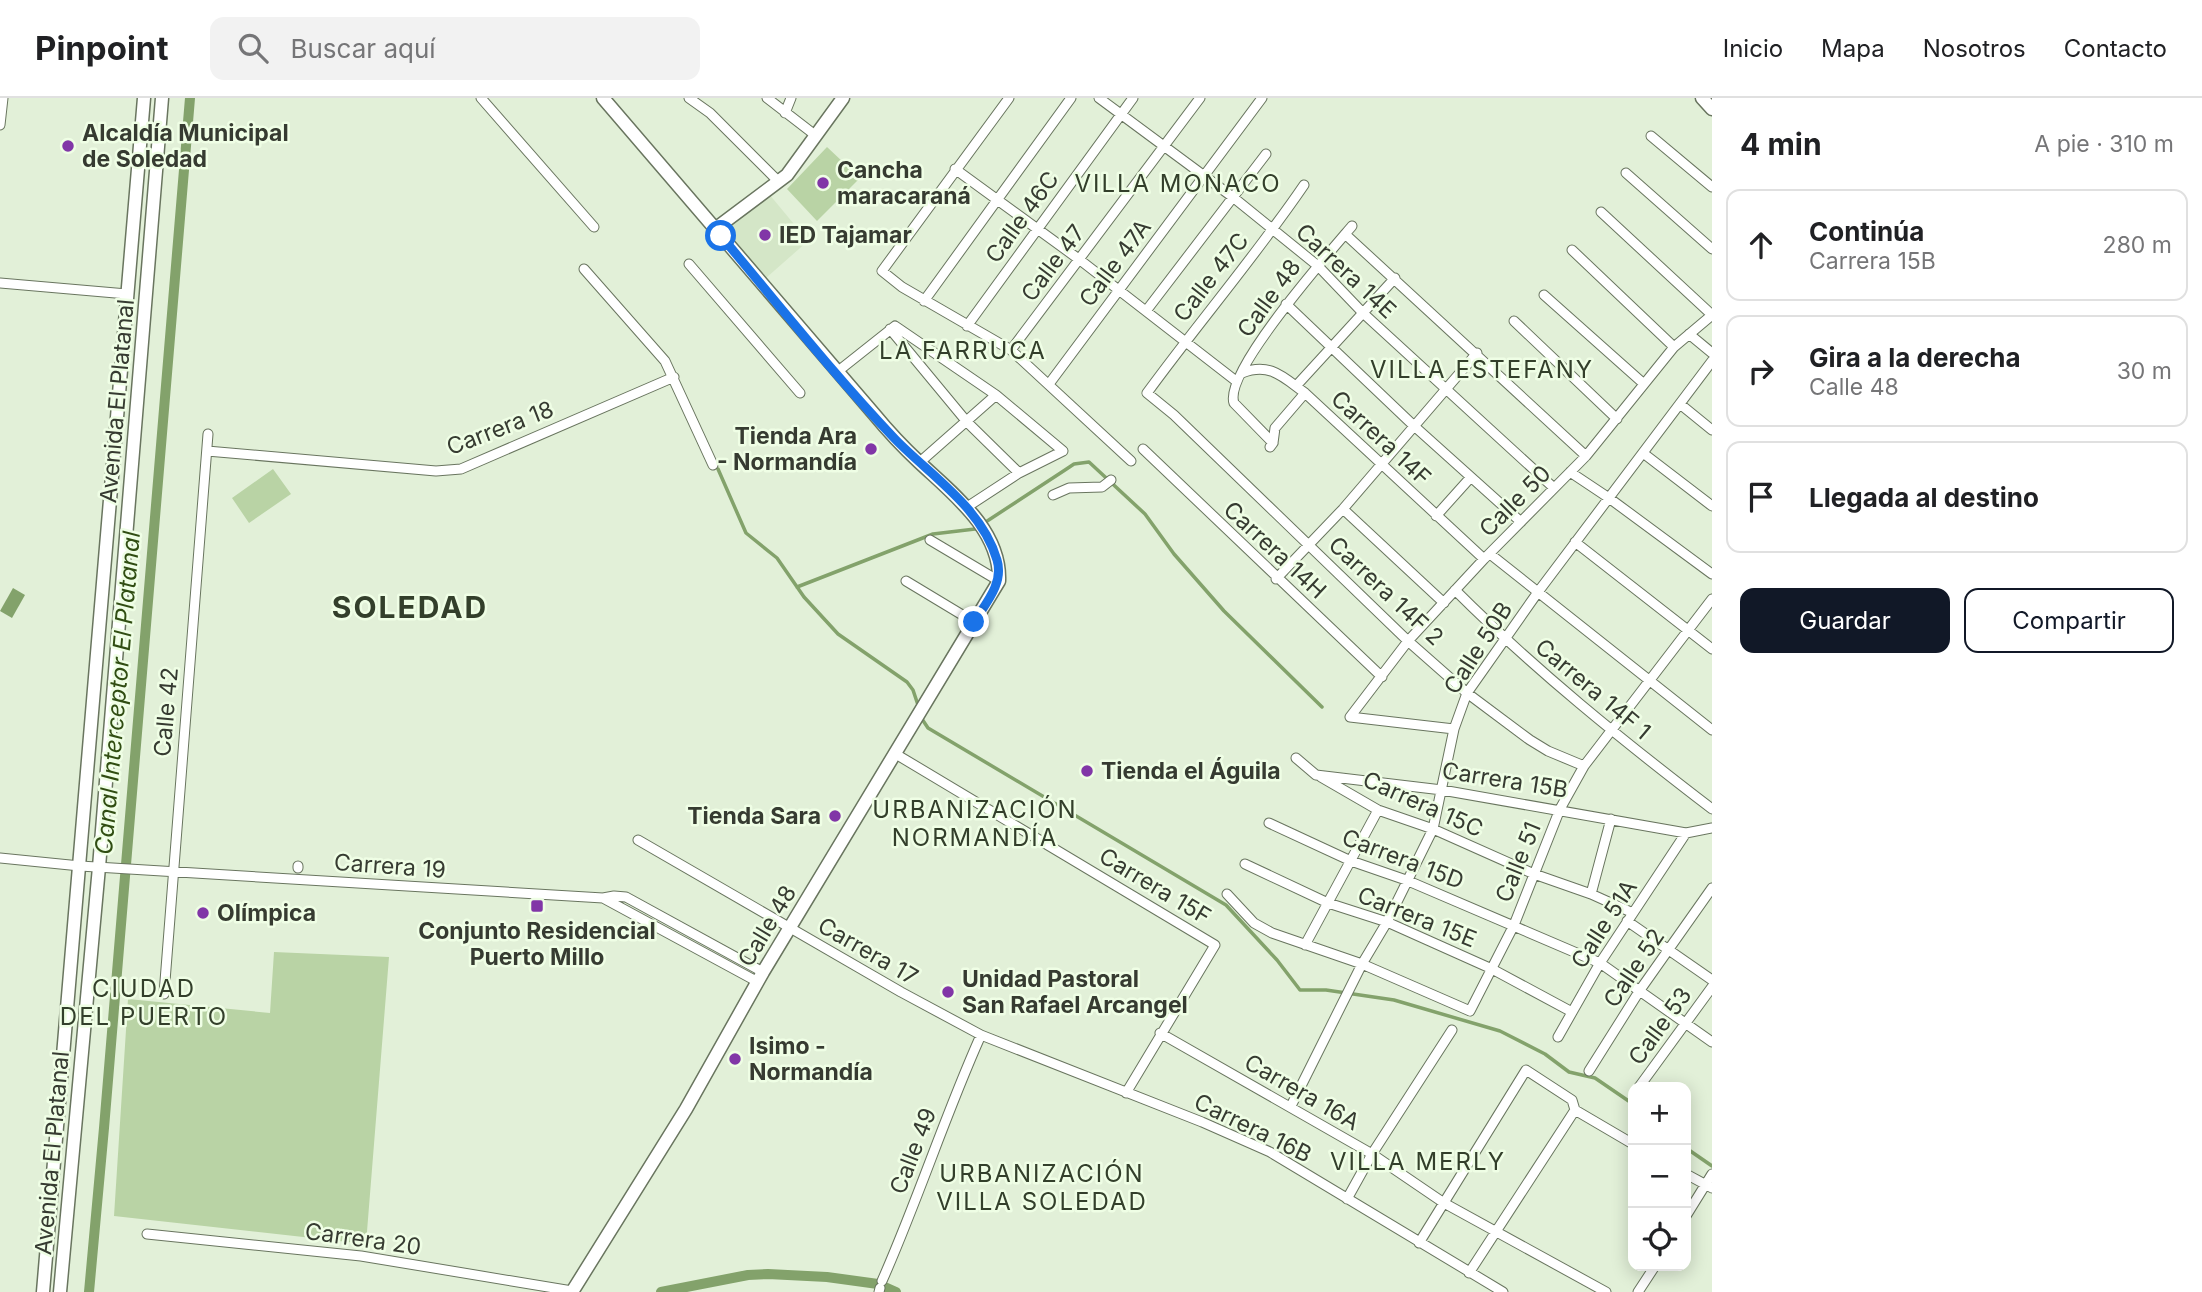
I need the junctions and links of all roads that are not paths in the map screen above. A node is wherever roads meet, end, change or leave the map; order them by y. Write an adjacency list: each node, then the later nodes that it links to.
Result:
1 (3, 98): 20 (street)
2 (144, 98): 49 (main road, Avenida El Platanal)
3 (162, 98): 145 (main road, Avenida El Platanal)
4 (481, 98): 35 (street)
5 (603, 98): 36 (main road)
6 (690, 98): 28 (street)
7 (767, 98): 18 (street)
8 (791, 98): 18 (street)
9 (844, 98): 21 (main road)
10 (1009, 98): 25 (street)
11 (1071, 98): 32 (street)
12 (1099, 98): 19 (street, Carrera 14E)
13 (1133, 98): 19 (street, Calle 46C)
14 (1200, 98): 23 (street, Calle 47)
15 (1262, 98): 27 (street, Calle 47A)
16 (1702, 98): 17 (main road)
17 (1712, 109)
18 (785, 113): 21 (street)
19 (1120, 114): 23 (street, Carrera 14E); 38 (street, Calle 46C)
20 (0, 125)
21 (815, 135): 28 (main road)
22 (1651, 136): 30 (street)
23 (1164, 147): 27 (street, Carrera 14E); 42 (street, Calle 47)
24 (1266, 153): 31 (street)
25 (955, 169): 32 (street); 51 (street)
26 (1626, 173): 40 (street)
27 (1204, 177): 31 (street, Carrera 14E); 48 (street, Calle 47A)
28 (779, 182): 36 (main road)
29 (1304, 185): 37 (street, Calle 47C)
30 (1712, 187)
31 (1234, 198): 37 (street, Carrera 14E); 53 (street)
32 (997, 201): 38 (street); 51 (street)
33 (1601, 212): 55 (street)
34 (1352, 226): 39 (street, Calle 48)
35 (594, 227)
36 (715, 229): 67 (main road)
37 (1273, 229): 44 (street, Carrera 14E); 60 (street, Calle 47C)
38 (1036, 230): 42 (street); 57 (street, Calle 46C)
39 (1345, 234): 44 (street, Calle 48); 46 (street)
40 (1712, 249)
41 (1573, 250): 62 (street)
42 (1080, 260): 48 (street); 63 (street, Calle 47)
43 (689, 264): 74 (street)
44 (1318, 266): 52 (street, Calle 48); 54 (street, Carrera 14E)
45 (584, 269): 68 (street)
46 (1395, 278): 54 (street); 65 (street)
47 (0, 282): 49 (street)
48 (1118, 291): 53 (street); 70 (street, Calle 47A)
49 (127, 294): 144 (main road, Avenida El Platanal)
50 (1544, 295): 71 (street)
51 (924, 300): 57 (street)
52 (1286, 304): 61 (street); 69 (street, Calle 48)
53 (1146, 311): 60 (street)
54 (1363, 313): 61 (street); 73 (street, Carrera 14E)
55 (1712, 315): 59 (street, Calle 50)
56 (1514, 321): 79 (street)
57 (967, 326): 63 (street)
58 (893, 327): 67 (street); 77 (street); 80 (street)
59 (1689, 334): 62 (street, Calle 50); 64 (street)
60 (1185, 341): 69 (street); 75 (street, Calle 47C)
61 (1331, 347): 72 (street); 81 (street)
62 (1674, 347): 71 (street, Calle 50)
63 (1011, 350): 70 (street)
64 (1712, 353)
65 (1477, 354): 73 (street); 87 (street)
66 (1712, 361): 78 (street, Calle 50B)
67 (837, 372): 89 (main road)
68 (674, 377): 85 (street, Carrera 18); 91 (street)
69 (1239, 377): 72 (street, Carrera 14F); 76 (street, Calle 48)
70 (1049, 384): 88 (street)
71 (1644, 384): 79 (street, Calle 50)
72 (1296, 386): 76 (street, Carrera 14F)
73 (1446, 389): 81 (street); 96 (street, Carrera 14E)
74 (800, 393)
75 (1147, 393): 106 (street, Carrera 14F 2)
76 (1305, 393): 90 (street, Carrera 14F)
77 (996, 395): 80 (street); 93 (street)
78 (1680, 404): 82 (street); 86 (street, Calle 50B)
79 (1617, 419): 87 (street, Calle 50)
80 (967, 422): 89 (street); 93 (street)
81 (1413, 425): 90 (street); 94 (street)
82 (1712, 430)
83 (208, 434): 85 (street, Calle 42)
84 (1143, 449): 109 (street, Carrera 14H)
85 (207, 450): 146 (street, Calle 42)
86 (1643, 453): 98 (street, Calle 50B); 99 (street)
87 (1586, 456): 92 (street, Calle 50)
88 (1131, 461)
89 (920, 462): 100 (main road)
90 (1381, 463): 101 (street); 102 (street, Carrera 14F)
91 (713, 465)
92 (1570, 472): 96 (street, Calle 50); 98 (street)
93 (1019, 473): 100 (street)
94 (1471, 477): 102 (street); 103 (street)
95 (1111, 480): 97 (street)
96 (1554, 488): 103 (street, Calle 50)
97 (1053, 495)
98 (1609, 498): 105 (street, Calle 50B); 108 (street)
99 (1712, 506)
100 (967, 507): 111 (main road)
101 (1343, 509): 106 (street); 115 (street, Carrera 14F 2)
102 (1436, 516): 107 (street, Carrera 14F)
103 (1521, 522): 107 (street, Calle 50)
104 (930, 540): 111 (street)
105 (1575, 542): 113 (street, Calle 50B); 117 (street)
106 (1308, 545): 109 (street); 119 (street, Carrera 14F 2)
107 (1487, 556): 112 (street, Calle 50); 113 (street, Carrera 14F)
108 (1712, 574)
109 (1276, 579): 121 (street, Carrera 14H)
110 (906, 581): 116 (street)
111 (999, 581): 116 (main road, Calle 48)
112 (1455, 590): 115 (street, Calle 50); 118 (street, Carrera 14F 1)
113 (1538, 592): 118 (street, Calle 50B); 122 (street, Carrera 14F)
114 (1712, 599): 117 (street, Calle 51)
115 (1444, 603): 119 (street, Calle 50)
116 (974, 622): 127 (main road, Calle 48)
117 (1688, 631): 120 (street); 122 (street, Calle 51)
118 (1505, 640): 123 (street, Calle 50B); 125 (street, Carrera 14F 1)
119 (1408, 641): 121 (street, Calle 50); 123 (street, Carrera 14F 2)
120 (1712, 649)
121 (1382, 677): 124 (street, Calle 50)
122 (1650, 680): 125 (street, Calle 51); 126 (street, Carrera 14F)
123 (1468, 693): 124 (street, Calle 50B); 129 (street, Carrera 14F 2)
124 (1454, 729): 131 (street, Calle 50B)
125 (1609, 730): 129 (street, Calle 51); 133 (street, Carrera 14F 1)
126 (1712, 730)
127 (894, 753): 156 (main road, Calle 48); 171 (street, Carrera 15F)
128 (1296, 758): 130 (street)
129 (1584, 766): 132 (street, Calle 51)
130 (1317, 775): 131 (street, Carrera 15B); 134 (street, Carrera 15C)
131 (1442, 790): 132 (street, Carrera 15B); 138 (street, Calle 50B)
132 (1560, 809): 135 (street, Carrera 15B); 147 (street, Calle 51)
133 (1712, 809)
134 (1378, 810): 138 (street, Carrera 15C); 142 (street)
135 (1611, 819): 139 (street, Carrera 15B); 151 (street)
136 (1269, 822): 142 (street, Carrera 15D)
137 (1712, 828): 139 (street, Carrera 15B)
138 (1433, 829): 147 (street, Carrera 15C); 148 (street, Calle 50B)
139 (1686, 833): 153 (street, Calle 51A)
140 (638, 840): 156 (street, Carrera 17)
141 (0, 858): 144 (street, Carrera 19)
142 (1351, 862): 148 (street, Carrera 15D); 152 (street)
143 (1245, 864): 152 (street, Carrera 15E)
144 (80, 866): 145 (street, Carrera 19); 195 (main road, Avenida El Platanal)
145 (104, 867): 146 (street, Carrera 19); 196 (main road, Avenida El Platanal)
146 (172, 872): 162 (street, Carrera 19); 166 (street, Calle 42)
147 (1534, 874): 151 (street, Carrera 15C); 155 (street, Calle 51)
148 (1406, 880): 154 (street, Calle 50B); 155 (street, Carrera 15D)
149 (1712, 888): 158 (street, Calle 52)
150 (1227, 894): 157 (street, Carrera 15F)
151 (1591, 894): 153 (street, Carrera 15C)
152 (1328, 904): 154 (street, Carrera 15E); 157 (street)
153 (1630, 917): 158 (street); 159 (street, Calle 51A)
154 (1387, 922): 160 (street, Calle 50B); 161 (street, Carrera 15E)
155 (1514, 925): 159 (street, Carrera 15D); 161 (street, Calle 51)
156 (789, 928): 162 (main road, Calle 48); 172 (street, Carrera 17)
157 (1305, 945): 160 (street, Carrera 15F)
158 (1669, 949): 163 (street); 165 (street, Calle 52)
159 (1600, 963): 165 (street); 168 (street, Calle 51A)
160 (1362, 964): 167 (street, Carrera 15F); 178 (street, Calle 50B)
161 (1492, 969): 167 (street, Calle 51); 168 (street, Carrera 15E)
162 (760, 977): 194 (main road, Calle 48)
163 (1712, 980)
164 (1712, 987): 169 (street, Calle 53)
165 (1640, 990): 169 (street); 175 (street, Calle 52)
166 (164, 994)
167 (1470, 1011)
168 (1572, 1012): 173 (street, Calle 51A)
169 (1685, 1023): 174 (street); 176 (street, Calle 53)
170 (1452, 1030): 181 (street)
171 (1160, 1033): 177 (street); 178 (street, Carrera 16A)
172 (981, 1035): 177 (street, Carrera 17); 193 (street, Calle 49)
173 (1558, 1037)
174 (1712, 1042)
175 (1589, 1071)
176 (1643, 1082)
177 (1126, 1093): 185 (street, Carrera 16B)
178 (1290, 1106): 181 (street, Carrera 16A)
179 (1575, 1110): 180 (street); 186 (street); 188 (street)
180 (1628, 1141)
181 (1372, 1154): 185 (street); 186 (street, Carrera 16A)
182 (1712, 1174): 184 (street)
183 (1691, 1177): 184 (street)
184 (1709, 1186): 187 (street)
185 (1347, 1199): 190 (street, Carrera 16B)
186 (1444, 1203): 188 (street, Carrera 16A); 190 (street)
187 (1691, 1209)
188 (1496, 1231): 192 (street); 198 (street, Carrera 16A)
189 (147, 1234): 194 (street, Carrera 20)
190 (1419, 1243): 192 (street, Carrera 16B)
191 (1652, 1271): 199 (street)
192 (1469, 1273): 197 (street, Carrera 16B)
193 (880, 1287)
194 (573, 1290)
195 (43, 1292)
196 (60, 1292)
197 (1503, 1292)
198 (1606, 1292)
199 (1638, 1292)

